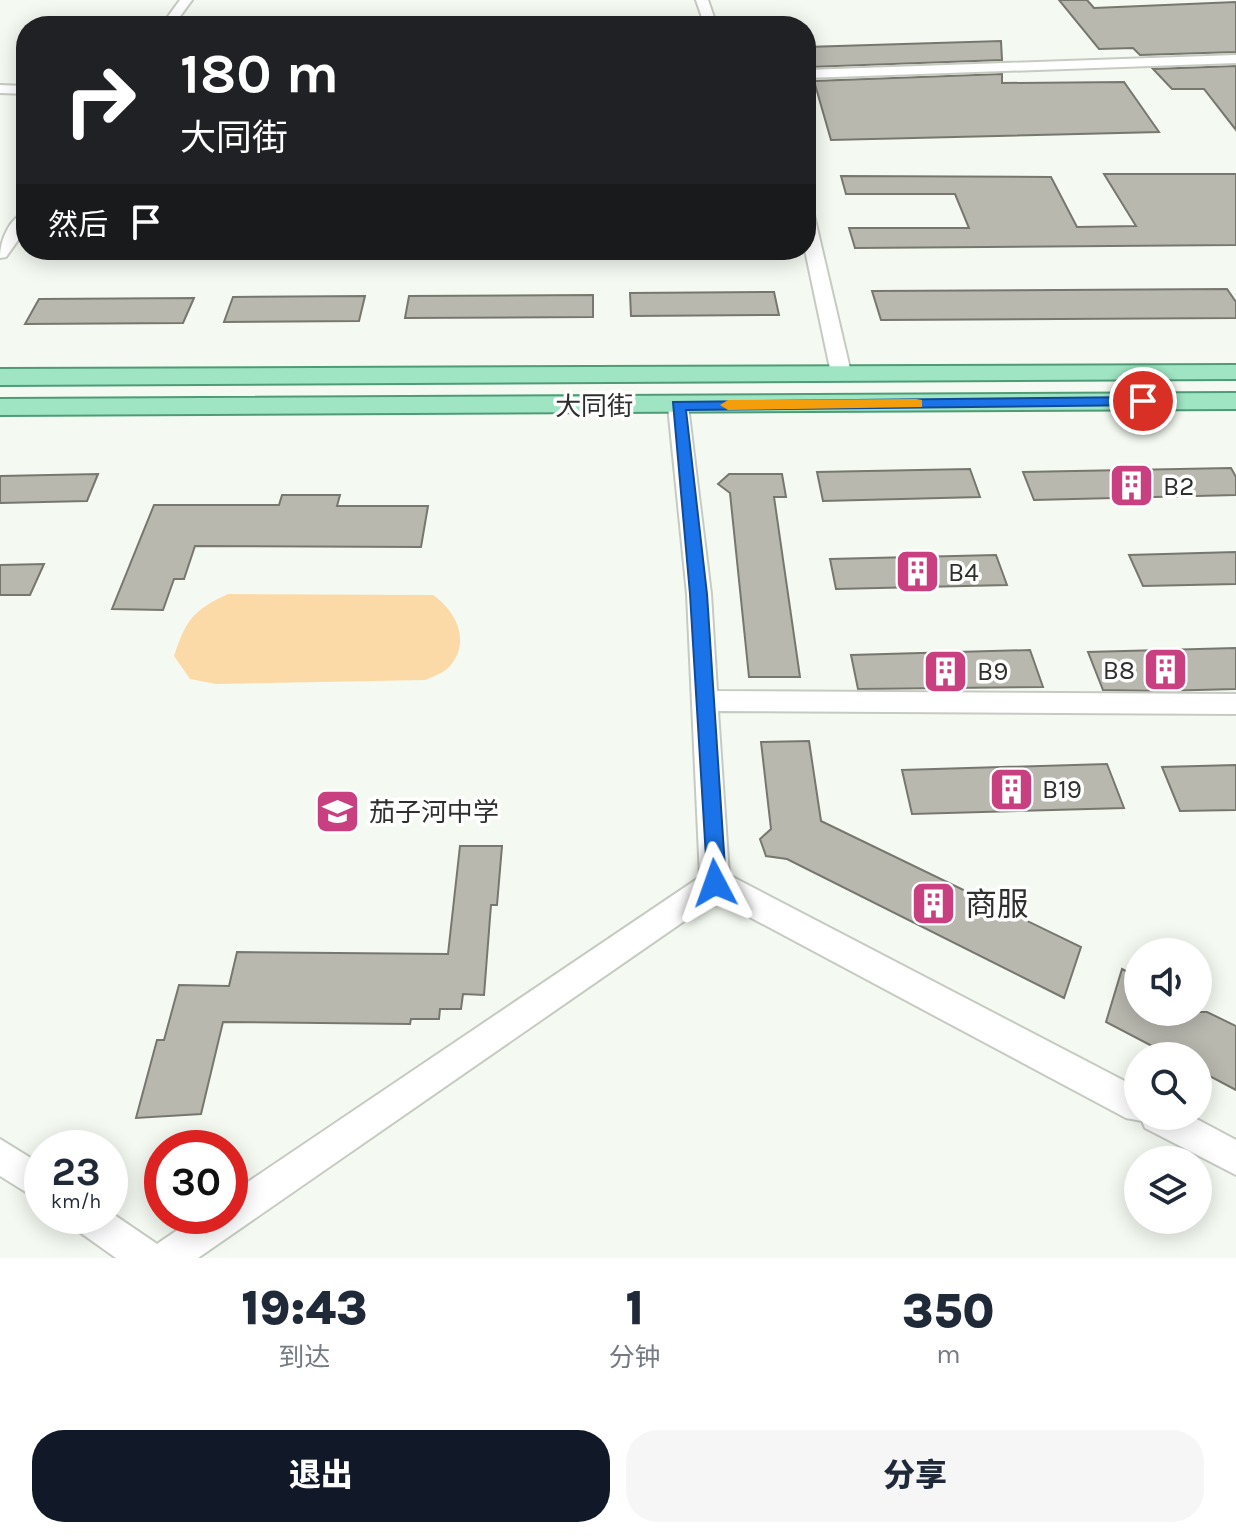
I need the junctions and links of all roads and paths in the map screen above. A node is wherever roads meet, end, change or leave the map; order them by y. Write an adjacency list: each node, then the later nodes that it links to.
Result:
1 (1236, 59): 2 (street)
2 (816, 74)
3 (7, 233): 4 (street)
4 (0, 253)
5 (816, 260): 7 (street)
6 (1236, 372): 7 (main road, 大同街)
7 (841, 373): 8 (main road, 大同街)
8 (0, 377)
9 (1236, 401): 10 (main road, 大同街)
10 (678, 406): 11 (main road, 大同街); 12 (street)
11 (0, 407)
12 (704, 701): 13 (street); 14 (street)
13 (1236, 704)
14 (715, 883): 15 (street); 20 (street)
15 (1124, 1099)
16 (1183, 1130): 18 (street)
17 (0, 1156): 19 (street)
18 (1236, 1158)
19 (24, 1173)
20 (248, 1203)
21 (112, 1234): 23 (street)
22 (202, 1234): 24 (street)
23 (147, 1258)
24 (167, 1258)

